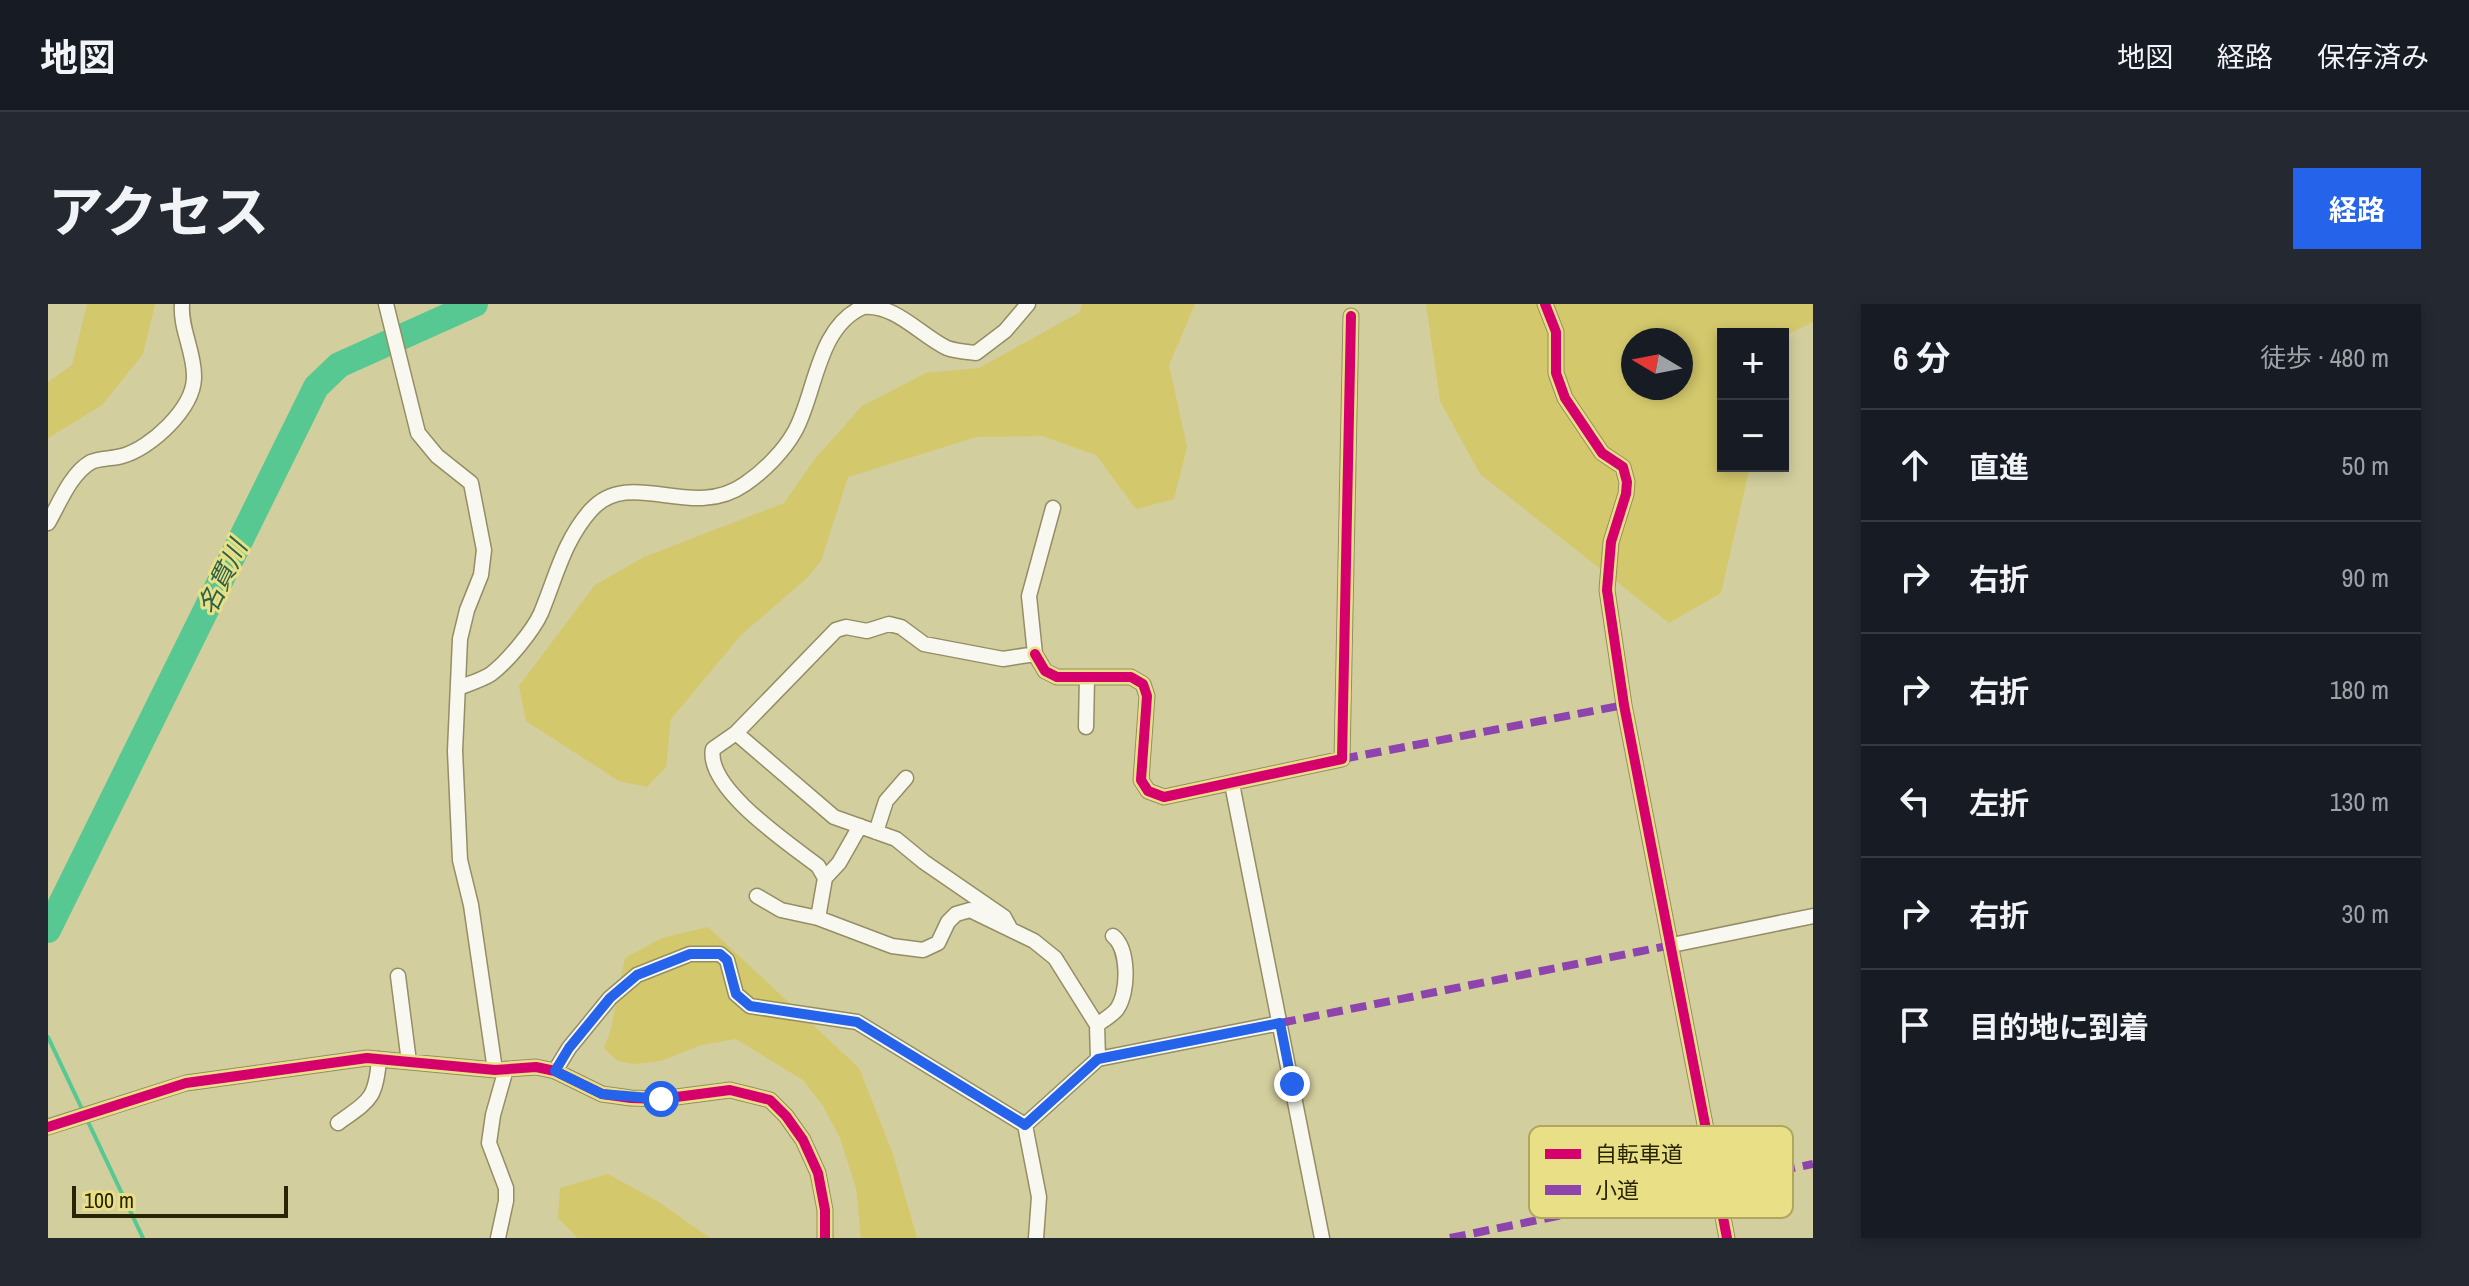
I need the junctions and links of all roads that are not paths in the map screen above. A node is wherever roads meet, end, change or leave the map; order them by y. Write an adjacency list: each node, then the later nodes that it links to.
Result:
1 (182, 304): 7 (street)
2 (386, 304): 10 (street)
3 (1028, 304): 10 (street)
4 (1545, 304): 23 (street)
5 (1351, 316): 14 (street)
6 (1053, 508): 8 (street)
7 (48, 523)
8 (1035, 654): 9 (street); 12 (street)
9 (1087, 677): 11 (street); 14 (street)
10 (458, 688): 30 (street)
11 (1086, 727)
12 (736, 733): 15 (street); 17 (street)
13 (906, 778): 16 (street)
14 (1232, 784): 25 (street)
15 (860, 826): 16 (street); 17 (street)
16 (876, 832): 21 (street)
17 (825, 878): 20 (street)
18 (757, 896): 20 (street)
19 (1813, 916): 23 (street)
20 (818, 918): 21 (street)
21 (1011, 930): 26 (street)
22 (1113, 936): 26 (street)
23 (1672, 945): 34 (street)
24 (398, 976): 29 (street)
25 (1280, 1023): 28 (street); 40 (street)
26 (1097, 1025): 28 (street)
27 (379, 1059): 29 (street); 32 (street); 35 (street)
28 (1098, 1059): 33 (street)
29 (409, 1062): 30 (street)
30 (500, 1069): 31 (street); 37 (street)
31 (555, 1071): 33 (street); 38 (street)
32 (338, 1123)
33 (1025, 1125): 39 (street)
34 (1706, 1126)
35 (48, 1127)
36 (1723, 1218): 41 (street)
37 (498, 1238)
38 (825, 1238)
39 (1036, 1238)
40 (1322, 1238)
41 (1727, 1238)

